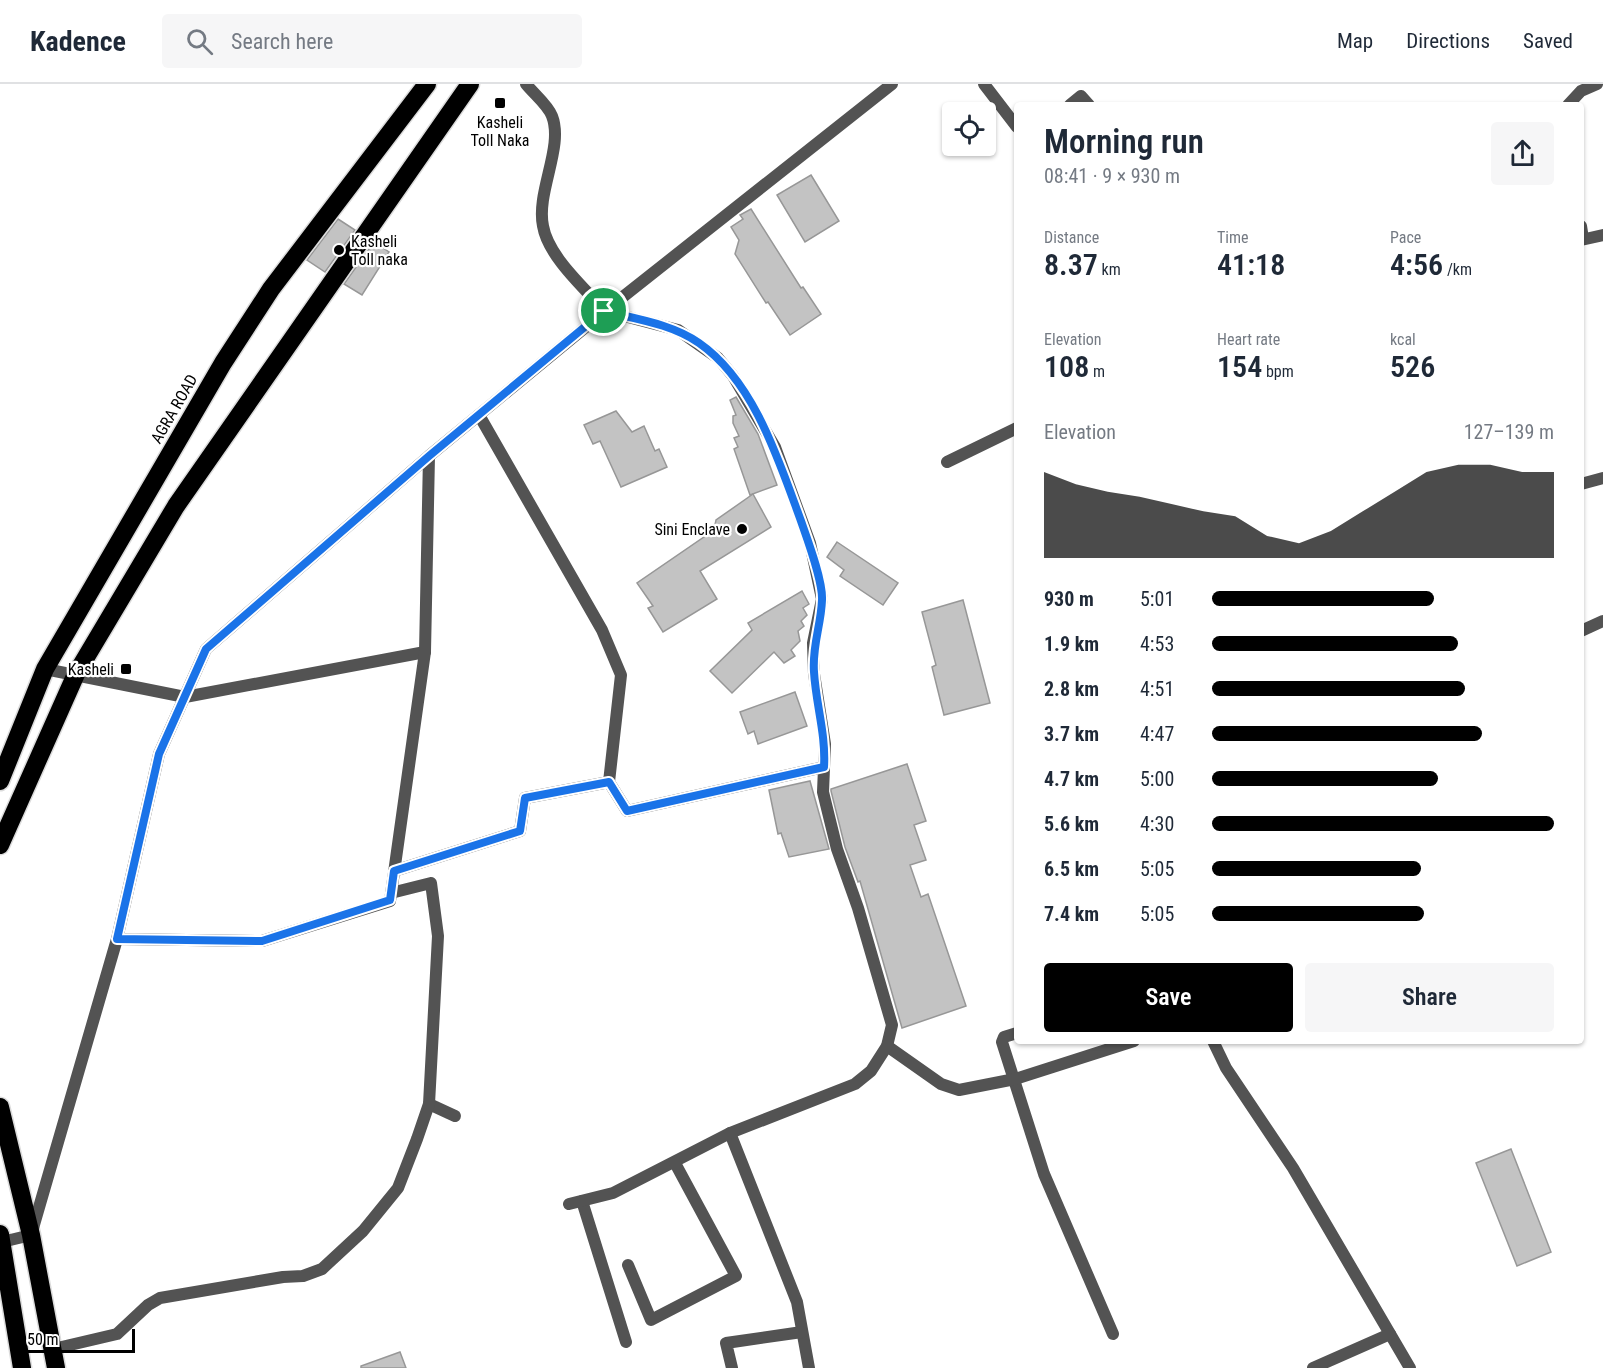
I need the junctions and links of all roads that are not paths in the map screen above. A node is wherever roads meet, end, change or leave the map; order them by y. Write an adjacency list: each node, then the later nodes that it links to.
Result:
1 (427, 84): 23 (highway, AGRA ROAD)
2 (470, 84): 24 (highway)
3 (526, 84): 13 (street)
4 (892, 84): 13 (street)
5 (984, 84): 10 (street)
6 (1597, 84): 9 (street)
7 (1074, 102): 8 (street)
8 (1087, 102)
9 (1571, 102)
10 (1014, 123)
11 (1603, 235): 12 (street)
12 (1584, 240)
13 (604, 311): 14 (street); 26 (street)
14 (479, 415): 16 (street); 28 (street)
15 (1014, 429): 17 (street)
16 (429, 456): 22 (street); 25 (street)
17 (947, 462)
18 (1603, 478): 19 (street)
19 (1584, 483)
20 (1603, 621): 21 (street)
21 (1584, 630)
22 (425, 652): 25 (street); 30 (street)
23 (45, 669): 24 (street); 27 (highway, AGRA ROAD)
24 (76, 674): 25 (street); 29 (highway)
25 (185, 697): 32 (street)
26 (824, 767): 28 (street); 36 (street)
27 (0, 782)
28 (609, 782): 30 (street)
29 (0, 845)
30 (394, 871): 31 (street)
31 (391, 893): 32 (street); 38 (street)
32 (117, 939): 45 (street)
33 (1014, 1034): 37 (street)
34 (1125, 1044): 37 (street)
35 (1214, 1044): 51 (street)
36 (887, 1046): 37 (street); 41 (street)
37 (1015, 1079): 50 (street)
38 (429, 1104): 40 (street); 53 (street)
39 (0, 1107): 45 (highway)
40 (454, 1116)
41 (730, 1134): 42 (street); 49 (street)
42 (675, 1163): 43 (street); 47 (street)
43 (582, 1201): 44 (street); 52 (street)
44 (569, 1204)
45 (31, 1235): 46 (street); 53 (highway)
46 (1, 1238): 48 (highway)
47 (628, 1264)
48 (4, 1276): 54 (highway)
49 (802, 1332): 56 (street); 57 (street)
50 (1113, 1334)
51 (1390, 1334): 58 (street); 59 (street)
52 (626, 1342)
53 (53, 1349): 55 (highway)
54 (22, 1368)
55 (56, 1368)
56 (732, 1368)
57 (809, 1368)
58 (1313, 1368)
59 (1410, 1368)

